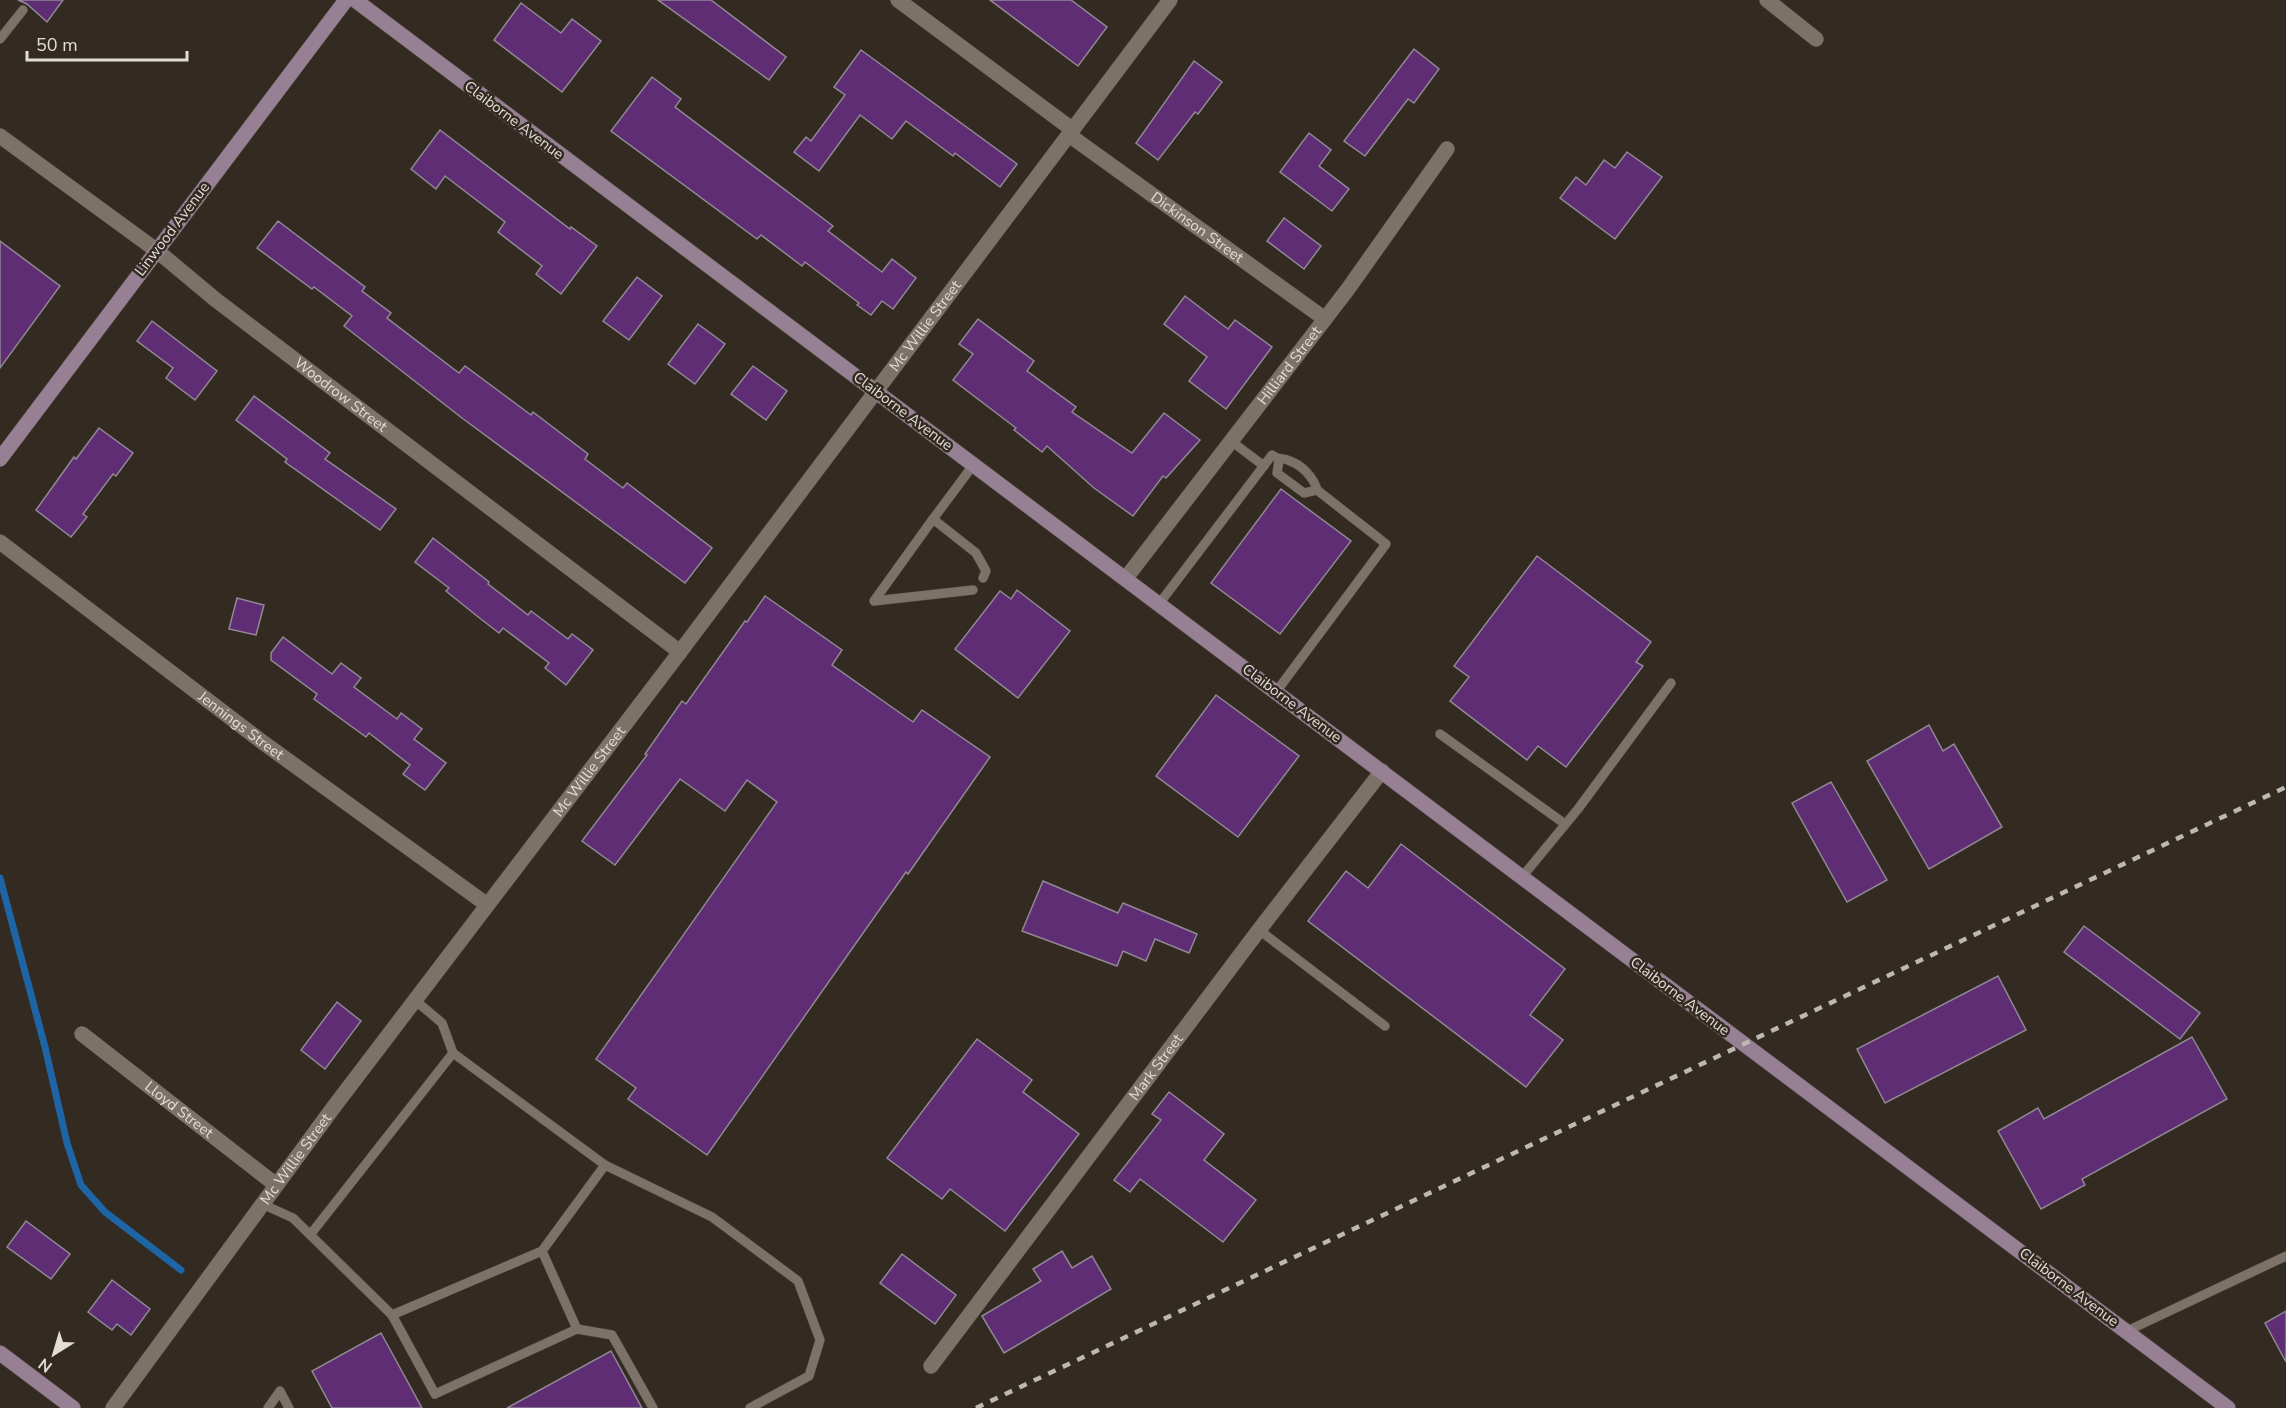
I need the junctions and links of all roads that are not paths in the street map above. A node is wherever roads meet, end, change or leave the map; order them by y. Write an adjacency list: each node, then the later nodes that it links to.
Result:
1 (346, 0): 12 (street, Linwood Avenue)
2 (355, 0): 14 (street, Claiborne Avenue)
3 (898, 0): 9 (street, Dickinson Street)
4 (1170, 0): 9 (street, Mc Willie Street)
5 (1767, 0): 8 (street)
6 (23, 10): 7 (lane)
7 (0, 39)
8 (1816, 39)
9 (1071, 132): 13 (street, Dickinson Street); 14 (street, Mc Willie Street)
10 (0, 136): 12 (street, Woodrow Street)
11 (1447, 149): 13 (street, Hilliard Street)
12 (156, 250): 16 (street, Linwood Avenue); 27 (street, Woodrow Street)
13 (1325, 319): 15 (street, Hilliard Street)
14 (876, 391): 18 (street, Claiborne Avenue); 27 (street, Mc Willie Street)
15 (1231, 441): 19 (lane); 24 (street, Hilliard Street)
16 (0, 459)
17 (1279, 460): 19 (lane); 20 (lane); 20 (lane)
18 (974, 464): 21 (lane); 24 (street, Claiborne Avenue)
19 (1264, 466): 26 (lane)
20 (1317, 489): 29 (lane)
21 (933, 519): 23 (lane); 25 (lane)
22 (0, 542): 34 (street, Jennings Street)
23 (983, 578)
24 (1126, 579): 26 (street, Claiborne Avenue)
25 (973, 590)
26 (1160, 604): 29 (street, Claiborne Avenue)
27 (680, 652): 34 (street, Mc Willie Street)
28 (1671, 683): 32 (lane)
29 (1276, 692): 31 (street, Claiborne Avenue)
30 (1440, 734): 32 (lane)
31 (1382, 771): 33 (street, Claiborne Avenue); 35 (street, Mark Street)
32 (1565, 824): 33 (lane)
33 (1522, 877): 48 (street, Claiborne Avenue)
34 (486, 904): 36 (street, Mc Willie Street)
35 (1259, 930): 37 (lane); 50 (street, Mark Street)
36 (416, 1001): 39 (lane); 41 (street, Mc Willie Street)
37 (1385, 1026)
38 (82, 1034): 41 (street, Lloyd Street)
39 (453, 1053): 40 (lane); 43 (lane)
40 (604, 1165): 44 (lane); 56 (lane)
41 (276, 1185): 42 (street, Mc Willie Street)
42 (262, 1204): 43 (lane); 52 (street, Mc Willie Street)
43 (310, 1235): 46 (lane)
44 (542, 1251): 46 (lane); 47 (lane)
45 (2286, 1256): 48 (lane)
46 (392, 1315): 47 (lane)
47 (577, 1329): 55 (lane)
48 (2127, 1331): 57 (street, Claiborne Avenue)
49 (0, 1353): 51 (street)
50 (931, 1366)
51 (69, 1407)
52 (113, 1408)
53 (268, 1408): 54 (lane)
54 (289, 1408)
55 (652, 1408)
56 (750, 1408)
57 (2228, 1408)

